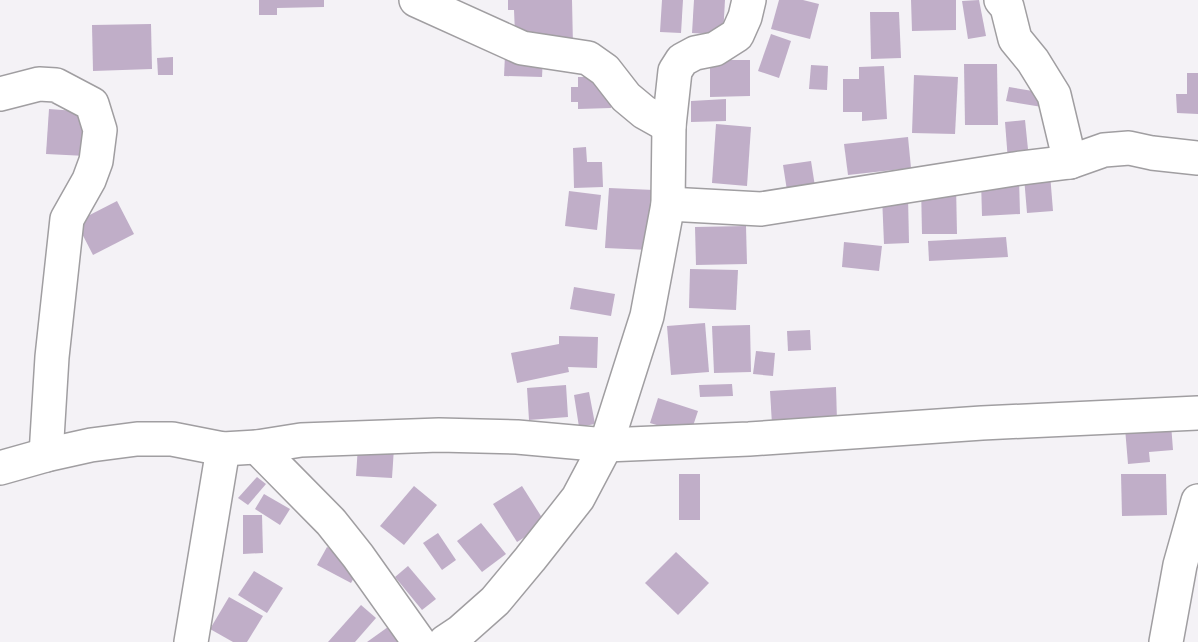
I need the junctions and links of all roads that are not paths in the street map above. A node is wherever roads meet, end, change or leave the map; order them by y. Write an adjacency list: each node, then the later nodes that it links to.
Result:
1 (416, 0): 5 (street)
2 (749, 0): 5 (street)
3 (1001, 0): 7 (street)
4 (0, 94): 13 (street)
5 (669, 126): 8 (street)
6 (1198, 158): 7 (street)
7 (1070, 162): 8 (street)
8 (668, 204): 10 (street)
9 (1198, 413): 10 (street)
10 (606, 445): 11 (street); 18 (street)
11 (257, 447): 12 (street); 17 (street)
12 (223, 449): 13 (street); 16 (street)
13 (46, 455): 14 (street)
14 (0, 468)
15 (1198, 501): 19 (street)
16 (191, 642)
17 (419, 642)
18 (445, 642)
19 (1166, 642)

